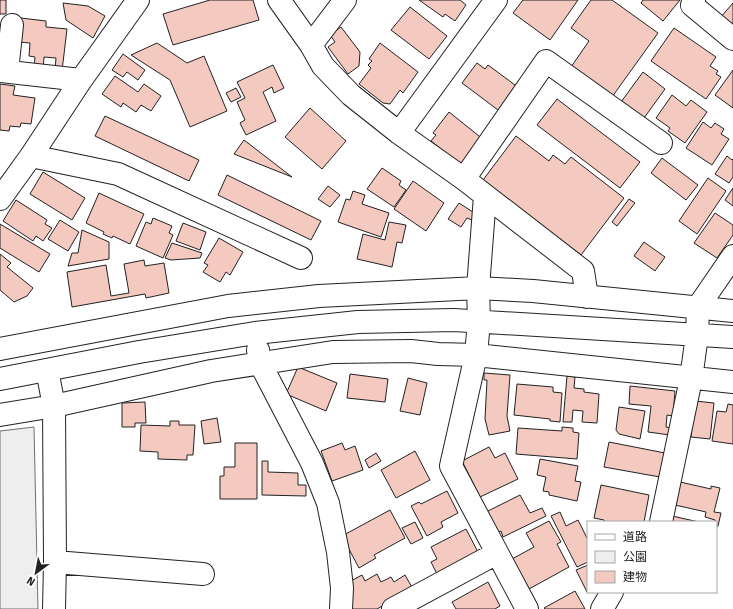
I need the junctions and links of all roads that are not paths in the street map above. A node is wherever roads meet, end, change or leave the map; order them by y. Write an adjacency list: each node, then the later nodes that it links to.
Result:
1 (138, 0): 10 (street)
2 (280, 0): 8 (street)
3 (345, 0): 8 (street)
4 (496, 0): 11 (street)
5 (694, 0): 7 (street)
6 (12, 25): 9 (street)
7 (733, 39)
8 (311, 45): 11 (street)
9 (4, 71): 10 (street)
10 (81, 80): 13 (street)
11 (399, 133): 14 (street)
12 (661, 144): 14 (street)
13 (31, 156): 16 (street); 18 (street)
14 (464, 179): 15 (street)
15 (485, 196): 19 (street); 20 (street)
16 (0, 199)
17 (733, 256): 21 (street)
18 (301, 258)
19 (478, 288): 20 (street); 23 (street); 27 (street)
20 (586, 297): 21 (street)
21 (698, 307): 22 (street); 25 (street)
22 (733, 310)
23 (479, 321): 24 (street); 25 (street); 28 (street)
24 (255, 333): 29 (street); 30 (street)
25 (697, 335): 26 (street); 31 (street)
26 (733, 337)
27 (0, 348)
28 (476, 356): 29 (street); 31 (street); 37 (street)
29 (260, 363): 34 (street); 42 (street)
30 (48, 370): 32 (street); 34 (street)
31 (691, 378): 33 (street); 36 (street)
32 (0, 379)
33 (733, 382)
34 (54, 406): 35 (street); 38 (street)
35 (0, 415)
36 (661, 521)
37 (497, 553): 43 (street); 44 (street)
38 (55, 562): 39 (street); 41 (street)
39 (203, 574)
40 (611, 593): 45 (street)
41 (54, 609)
42 (340, 609)
43 (392, 609)
44 (527, 609)
45 (602, 609)

